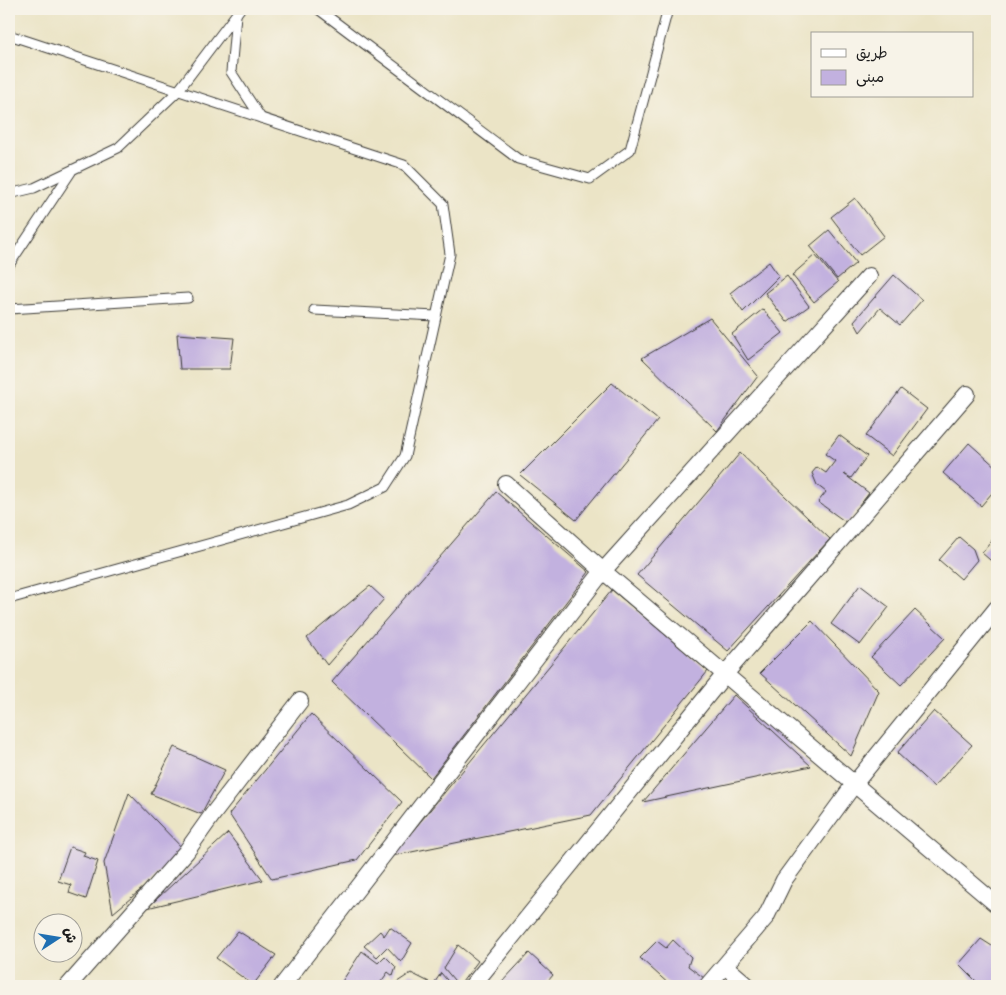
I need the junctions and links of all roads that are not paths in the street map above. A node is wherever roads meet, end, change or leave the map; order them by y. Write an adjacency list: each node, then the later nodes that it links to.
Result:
1 (318, 9): 2 (lane)
2 (668, 9)
3 (237, 10): 5 (lane); 6 (lane)
4 (9, 35): 5 (lane)
5 (178, 91): 6 (lane); 7 (lane)
6 (261, 118): 14 (lane)
7 (72, 170): 8 (lane); 9 (lane)
8 (9, 194)
9 (9, 265)
10 (869, 276): 17 (street)
11 (188, 298): 12 (lane)
12 (9, 309)
13 (314, 310): 14 (lane)
14 (436, 316): 18 (lane)
15 (968, 394): 20 (street)
16 (506, 484): 17 (street)
17 (603, 571): 20 (street); 26 (street)
18 (9, 599)
19 (997, 608): 22 (street)
20 (725, 674): 22 (street); 27 (street)
21 (300, 701): 25 (street)
22 (855, 783): 23 (street); 24 (street)
23 (997, 905)
24 (725, 966): 28 (street); 29 (street)
25 (68, 986)
26 (282, 986)
27 (472, 986)
28 (707, 986)
29 (748, 986)

